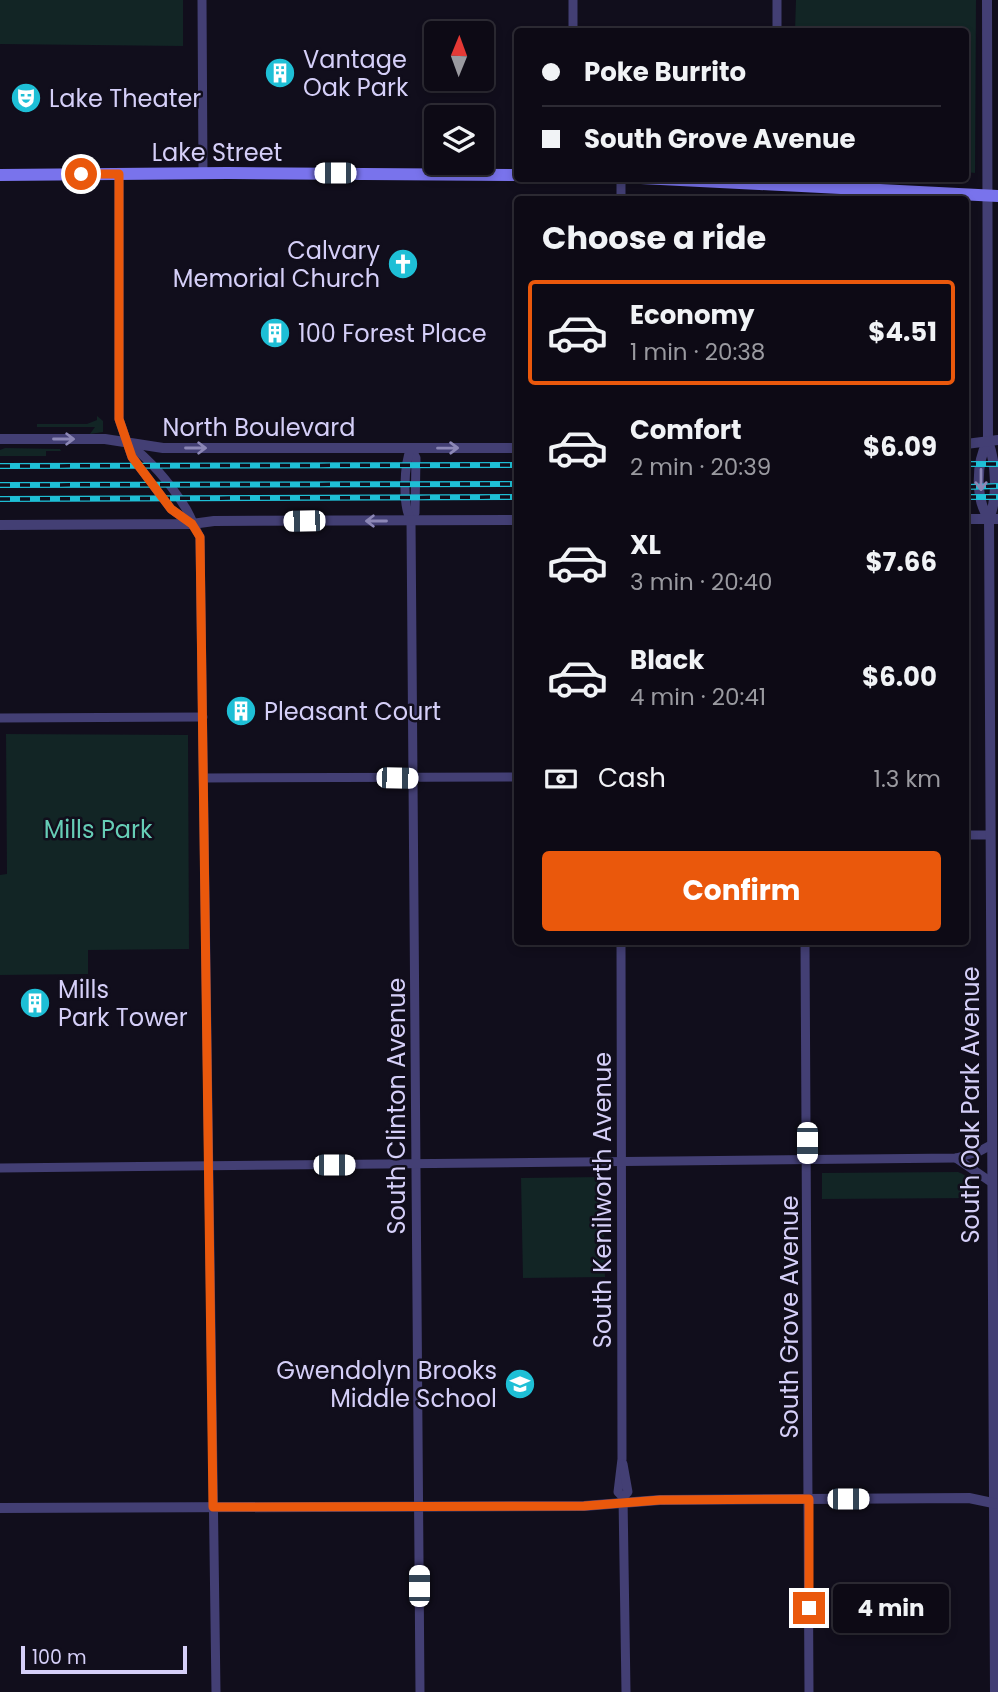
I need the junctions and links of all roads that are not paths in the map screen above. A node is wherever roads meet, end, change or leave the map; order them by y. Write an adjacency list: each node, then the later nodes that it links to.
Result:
1 (202, 0): 7 (street)
2 (573, 0): 6 (street)
3 (777, 0): 5 (street)
4 (987, 0): 12 (street, South Oak Park Avenue)
5 (777, 27)
6 (573, 28)
7 (203, 173): 8 (main road, Lake Street); 10 (main road, Lake Street)
8 (119, 174): 9 (main road, Lake Street); 15 (street)
9 (0, 175)
10 (514, 175)
11 (719, 182): 12 (main road)
12 (993, 196): 14 (street, South Oak Park Avenue)
13 (0, 439): 15 (street, North Boulevard, one-way to 15)
14 (993, 440): 16 (street); 20 (street, South Oak Park Avenue)
15 (128, 443): 18 (street, North Boulevard, one-way to 18); 23 (street)
16 (969, 444)
17 (514, 447): 18 (street, North Boulevard, one-way to 17)
18 (411, 448): 21 (street, South Clinton Avenue)
19 (969, 519): 20 (street)
20 (993, 519): 31 (street, South Oak Park Avenue)
21 (411, 520): 22 (street); 23 (street, one-way to 23); 29 (street, South Clinton Avenue)
22 (514, 520)
23 (192, 524): 24 (street); 25 (street)
24 (0, 526)
25 (203, 717): 26 (street); 28 (street)
26 (0, 718)
27 (514, 777): 29 (street)
28 (204, 778): 29 (street); 40 (street)
29 (412, 778): 39 (street, South Clinton Avenue)
30 (969, 835): 31 (street)
31 (990, 835): 32 (street, South Oak Park Avenue)
32 (994, 862): 35 (street, South Oak Park Avenue)
33 (621, 945): 38 (street, South Kenilworth Avenue)
34 (805, 945): 37 (street, South Grove Avenue)
35 (991, 1145): 36 (street); 42 (street, South Oak Park Avenue)
36 (956, 1158): 37 (street); 42 (street)
37 (807, 1160): 38 (street); 43 (street, South Grove Avenue)
38 (621, 1162): 39 (street); 44 (street, South Kenilworth Avenue)
39 (415, 1164): 40 (street); 47 (street, South Clinton Avenue)
40 (209, 1166): 41 (street); 46 (street)
41 (0, 1168)
42 (994, 1182): 45 (street, South Oak Park Avenue)
43 (809, 1499): 44 (street); 45 (street); 52 (street, South Grove Avenue)
44 (623, 1500): 47 (street); 51 (street, South Kenilworth Avenue)
45 (996, 1503): 53 (street, South Oak Park Avenue)
46 (213, 1507): 47 (street); 48 (street); 49 (street)
47 (419, 1507): 50 (street, South Clinton Avenue)
48 (0, 1508)
49 (216, 1692)
50 (420, 1692)
51 (626, 1692)
52 (809, 1692)
53 (995, 1692)

